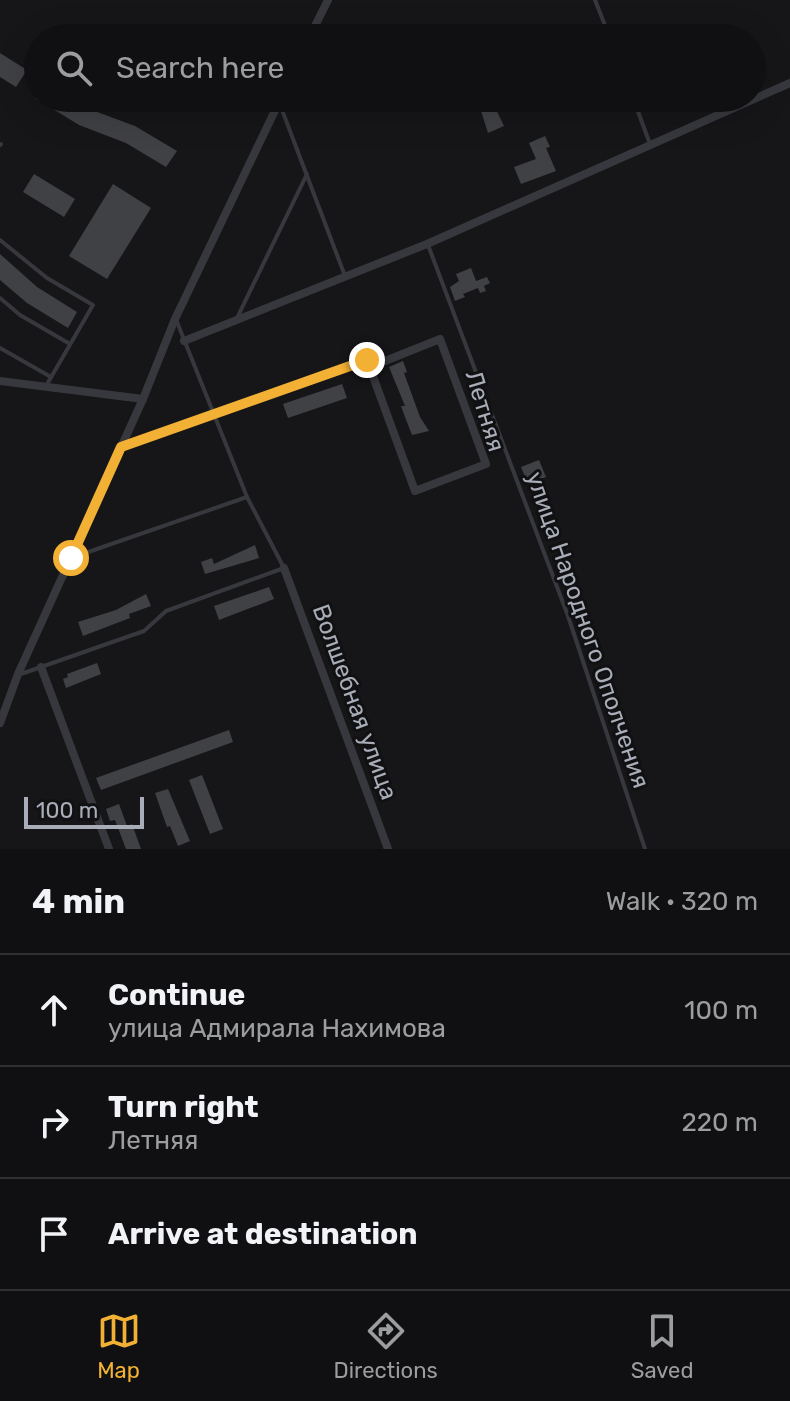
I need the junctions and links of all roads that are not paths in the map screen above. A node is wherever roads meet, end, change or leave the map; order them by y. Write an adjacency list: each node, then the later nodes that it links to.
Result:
1 (328, 0): 3 (street)
2 (595, 0): 4 (lane)
3 (316, 24)
4 (604, 24)
5 (790, 83): 6 (street)
6 (766, 93)
7 (274, 112): 17 (street)
8 (284, 112): 12 (lane)
9 (638, 112): 11 (lane)
10 (723, 112): 11 (street)
11 (650, 144): 14 (street)
12 (307, 174): 15 (lane); 18 (lane)
13 (0, 240): 20 (lane)
14 (427, 244): 15 (street); 37 (lane, улица Народного Ополчения)
15 (345, 276): 18 (street)
16 (0, 298): 20 (lane)
17 (175, 319): 19 (lane); 26 (street)
18 (236, 320): 19 (street)
19 (184, 341): 27 (lane)
20 (70, 344): 23 (lane)
21 (0, 348): 23 (lane)
22 (370, 367): 22 (street, Летняя); 27 (street, Летняя)
23 (51, 377): 25 (lane)
24 (0, 381): 25 (street)
25 (46, 386): 26 (street)
26 (143, 399): 28 (street)
27 (214, 415): 28 (street, Летняя); 29 (lane)
28 (121, 447): 30 (street)
29 (247, 497): 30 (lane); 31 (lane)
30 (71, 558): 33 (street)
31 (284, 568): 32 (lane); 36 (street, Волшебная улица)
32 (41, 667): 33 (lane); 35 (street)
33 (18, 674): 34 (street)
34 (0, 723)
35 (109, 849)
36 (388, 849)
37 (645, 849)

